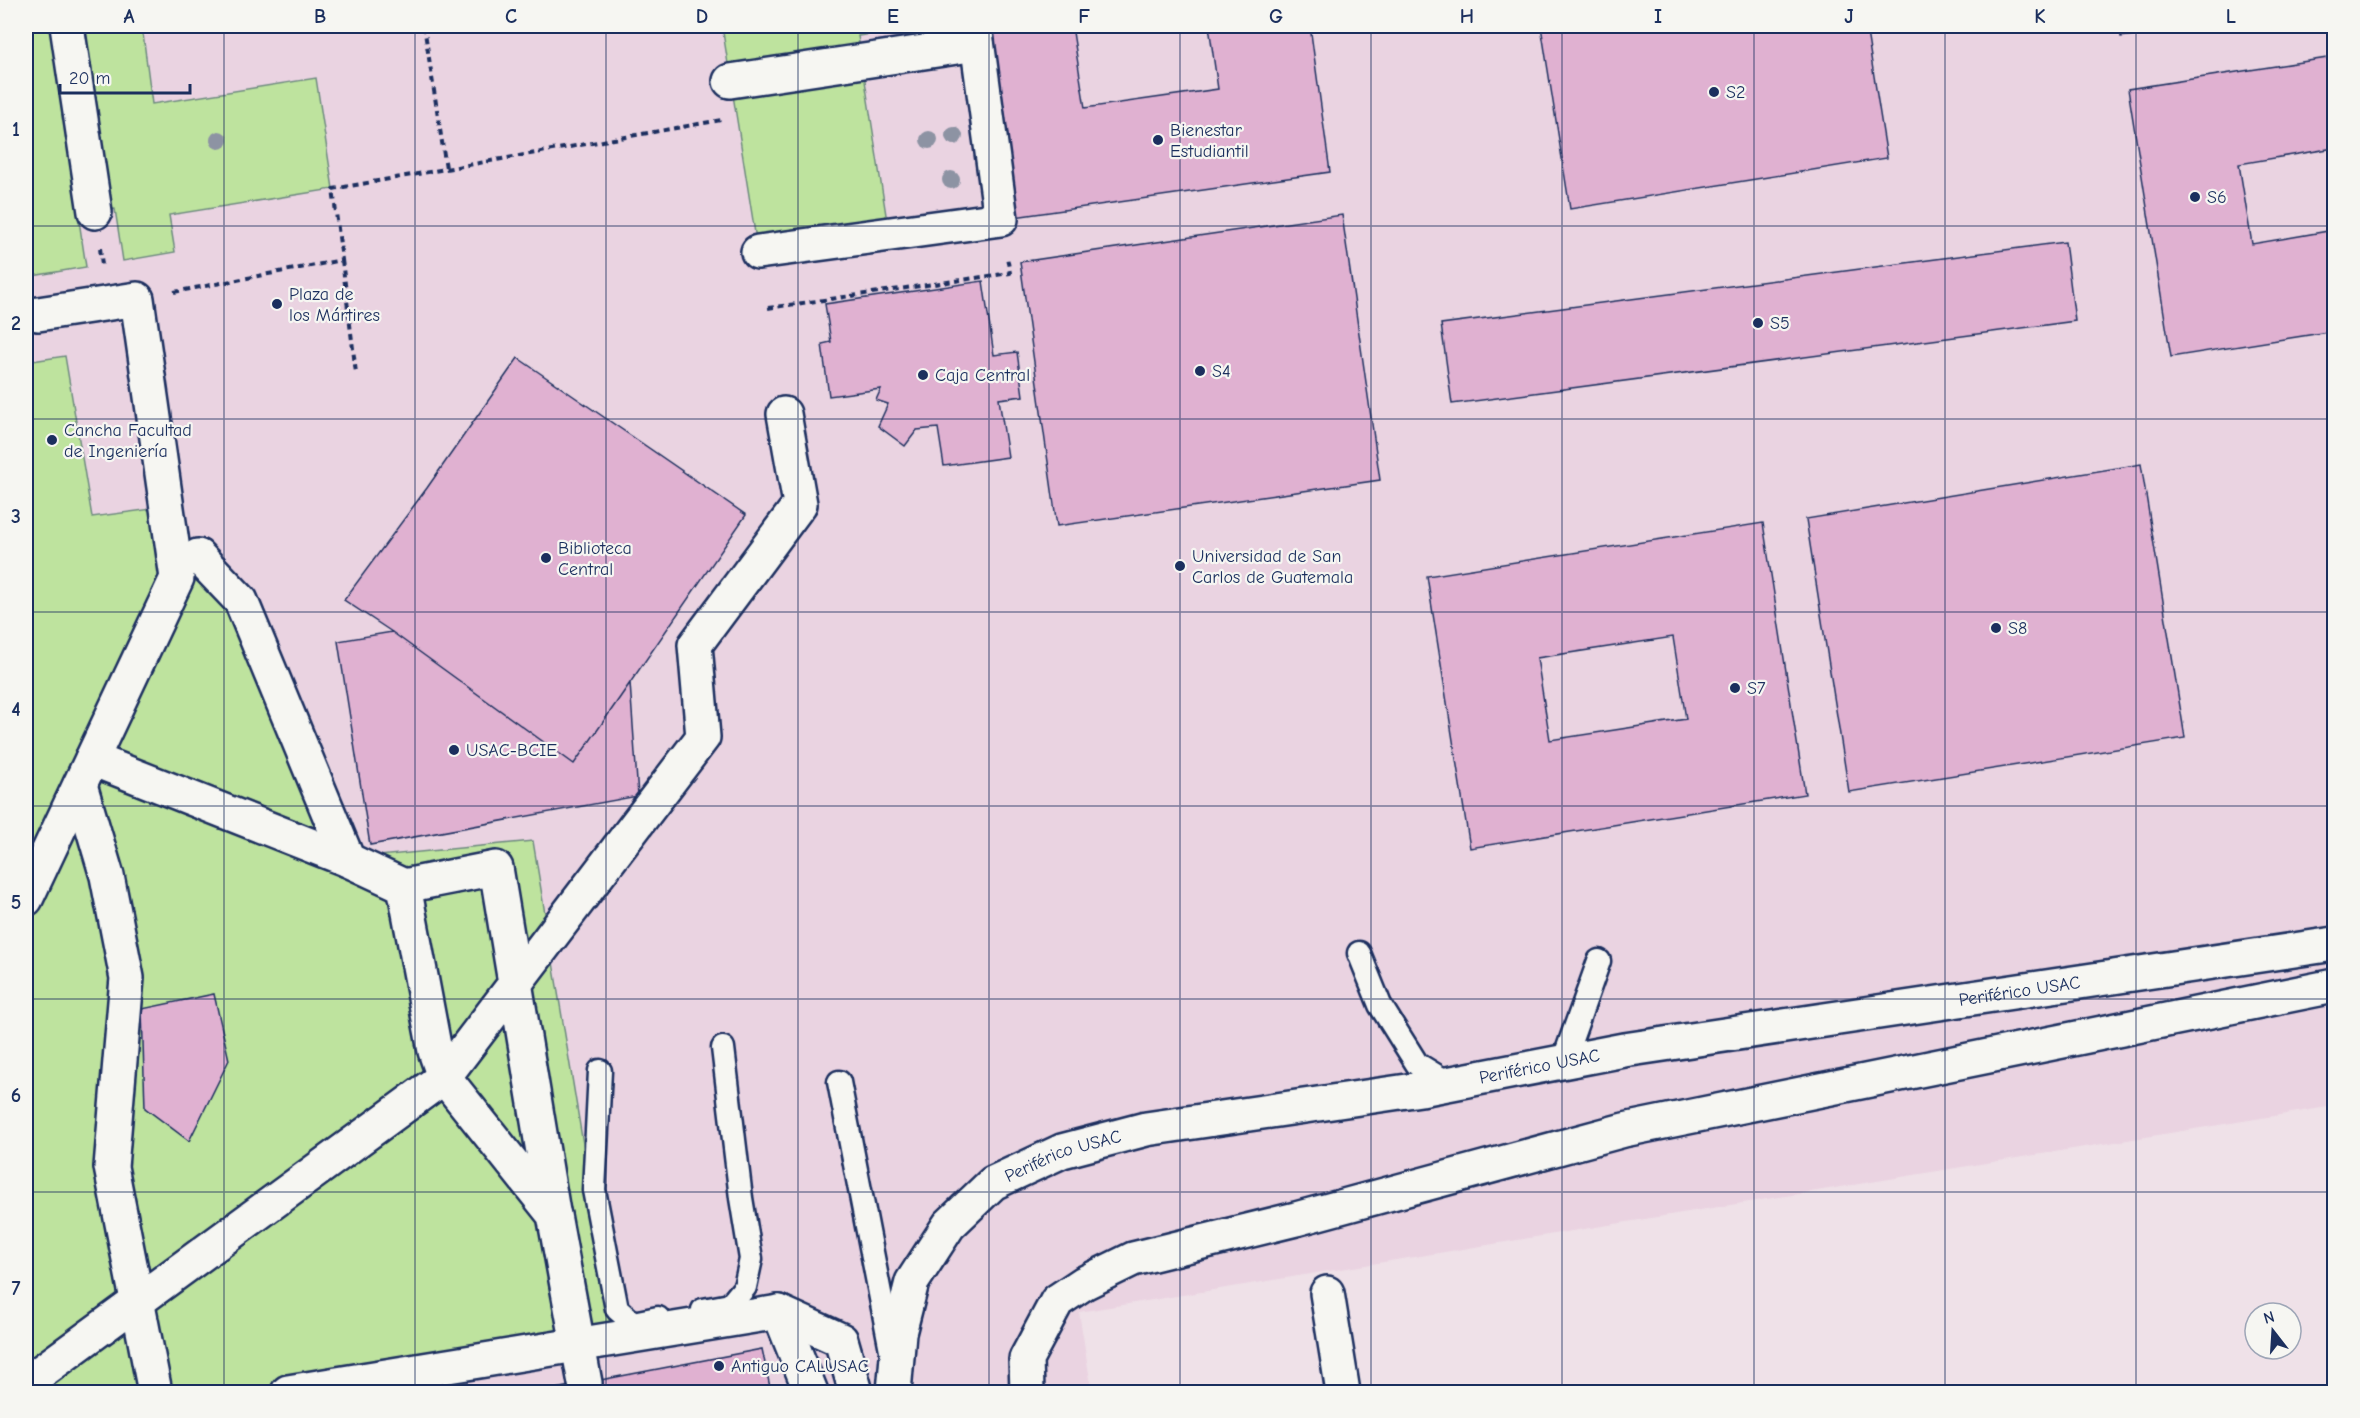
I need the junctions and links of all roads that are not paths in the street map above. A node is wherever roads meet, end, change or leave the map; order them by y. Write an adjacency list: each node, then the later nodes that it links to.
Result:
1 (67, 26): 4 (street)
2 (976, 35): 3 (street); 5 (street)
3 (730, 81)
4 (95, 212)
5 (758, 252)
6 (38, 314): 9 (street)
7 (784, 414): 16 (street)
8 (198, 556): 10 (street)
9 (86, 772): 10 (street); 12 (street); 26 (street)
10 (348, 860): 11 (street)
11 (404, 886): 16 (street); 21 (street)
12 (26, 899)
13 (2334, 944): 19 (street, Periférico USAC)
14 (1359, 953): 23 (lane)
15 (1599, 961): 19 (lane)
16 (515, 982): 21 (street); 24 (street)
17 (2334, 986): 36 (street)
18 (723, 1048): 20 (lane)
19 (1563, 1062): 23 (street, Periférico USAC)
20 (600, 1071)
21 (444, 1077): 24 (street); 26 (street)
22 (839, 1082): 29 (lane)
23 (1448, 1083): 29 (street, Periférico USAC)
24 (554, 1215): 28 (street)
25 (1327, 1293): 37 (street)
26 (137, 1301): 30 (street); 32 (street)
27 (779, 1312): 28 (street); 34 (street); 35 (street)
28 (577, 1344): 31 (street); 33 (street)
29 (895, 1382)
30 (26, 1383)
31 (585, 1383)
32 (154, 1392)
33 (288, 1392)
34 (811, 1392)
35 (856, 1392)
36 (1027, 1392)
37 (1343, 1392)

